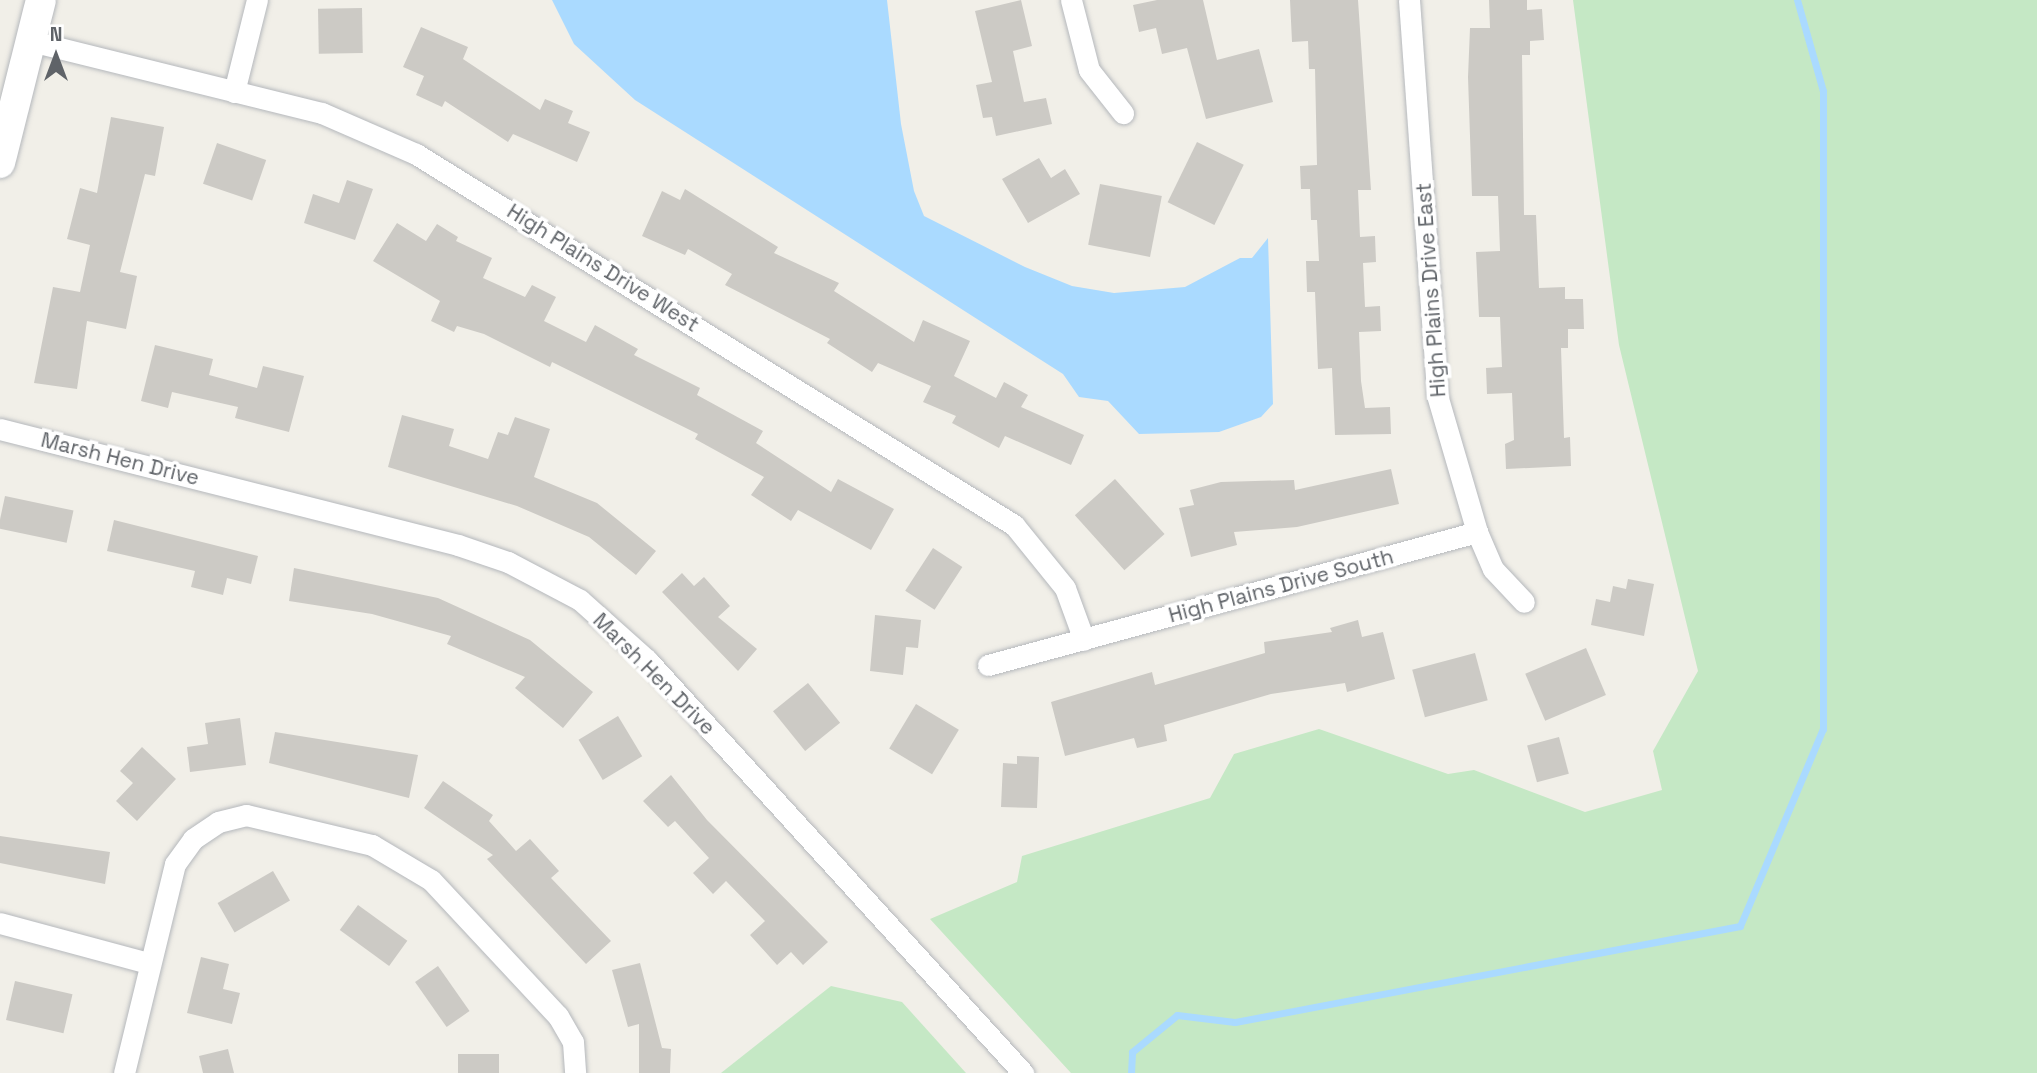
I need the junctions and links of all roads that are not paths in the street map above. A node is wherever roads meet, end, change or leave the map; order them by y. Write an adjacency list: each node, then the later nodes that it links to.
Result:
1 (41, 0): 5 (street)
2 (257, 0): 6 (street)
3 (1071, 0): 7 (street)
4 (1409, 0): 10 (street, High Plains Drive East)
5 (31, 41): 6 (street, High Plains Drive West); 8 (street)
6 (234, 92): 12 (street, High Plains Drive West)
7 (1124, 113)
8 (0, 163)
9 (0, 429): 18 (street, Marsh Hen Drive)
10 (1477, 532): 11 (street, High Plains Drive East); 12 (street, High Plains Drive South)
11 (1524, 602)
12 (1084, 640): 13 (street, High Plains Drive South)
13 (988, 665)
14 (0, 923): 15 (street)
15 (148, 963): 16 (street); 17 (street)
16 (124, 1073)
17 (575, 1073)
18 (1023, 1073)

